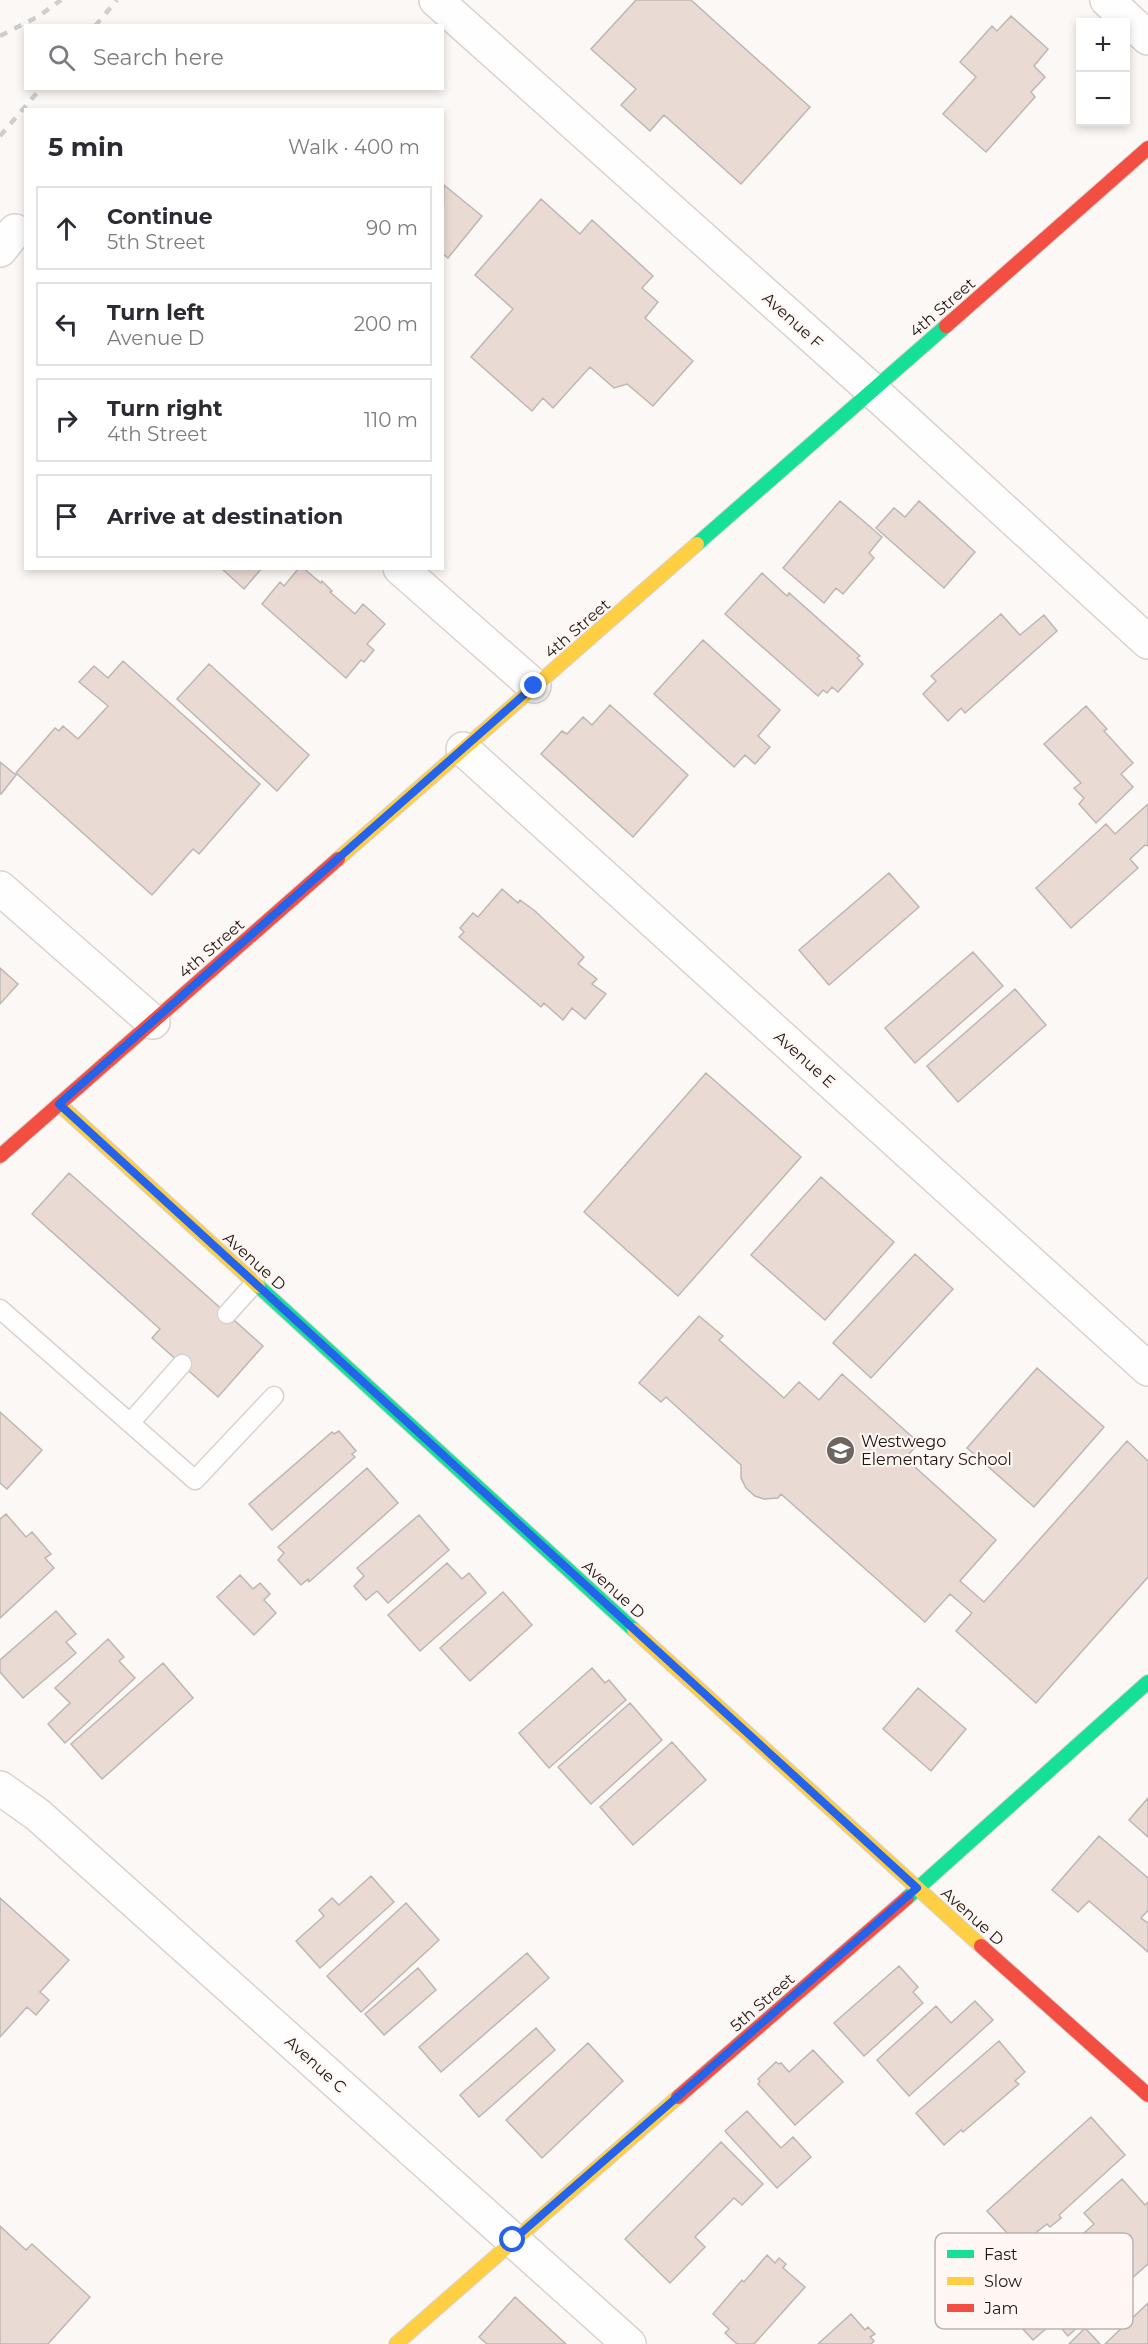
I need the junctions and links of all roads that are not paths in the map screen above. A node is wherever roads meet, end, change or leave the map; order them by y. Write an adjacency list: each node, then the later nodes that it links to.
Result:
1 (436, 0): 5 (street, Avenue F)
2 (1107, 0): 3 (street)
3 (1148, 38)
4 (1148, 148): 5 (street, 4th Street)
5 (872, 390): 7 (street, Avenue F); 8 (street, 4th Street)
6 (402, 570): 8 (street)
7 (1148, 642)
8 (534, 686): 9 (street, 4th Street)
9 (463, 750): 11 (street, 4th Street); 18 (street, Avenue E)
10 (0, 888): 11 (street)
11 (153, 1022): 12 (street, 4th Street)
12 (59, 1104): 13 (street, 4th Street); 14 (street, Avenue D)
13 (0, 1156)
14 (255, 1283): 16 (lane); 23 (street, Avenue D)
15 (0, 1309): 20 (lane)
16 (227, 1314)
17 (182, 1364): 20 (lane)
18 (1148, 1369)
19 (274, 1396): 20 (lane)
20 (130, 1423)
21 (1148, 1682): 23 (street, 5th Street)
22 (0, 1788): 25 (street, Avenue C)
23 (917, 1888): 24 (street, Avenue D); 25 (street, 5th Street)
24 (1148, 2095)
25 (513, 2240): 26 (street, 5th Street); 27 (street, Avenue C)
26 (396, 2344)
27 (629, 2344)

